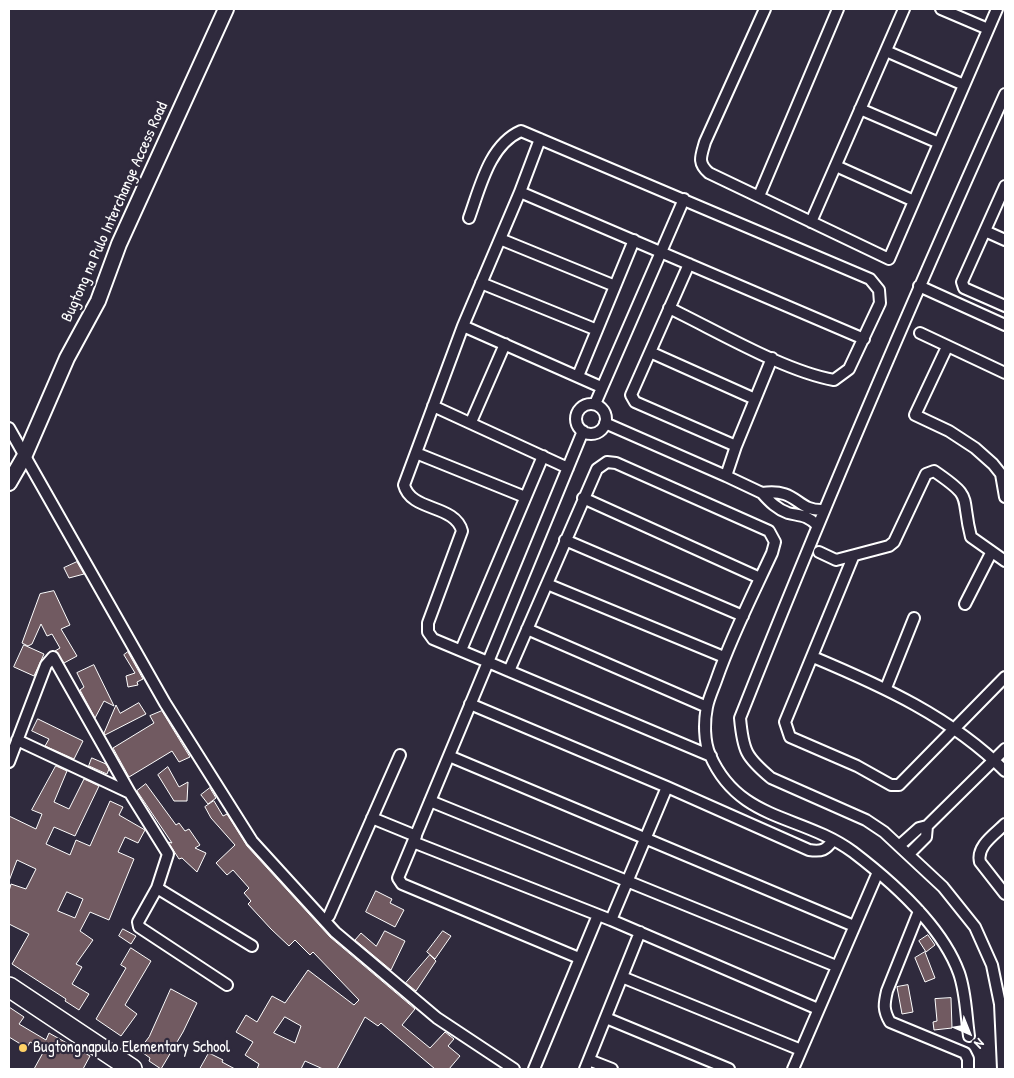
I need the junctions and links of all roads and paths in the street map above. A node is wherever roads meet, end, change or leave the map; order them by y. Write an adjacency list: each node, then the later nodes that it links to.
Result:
1 (226, 9): 55 (main road, Bugtong na Pulo Interchange Access Road)
2 (765, 9): 17 (street)
3 (838, 9): 17 (street)
4 (904, 9): 8 (street)
5 (941, 9): 7 (street)
6 (997, 9): 7 (street)
7 (988, 29): 9 (street)
8 (886, 51): 9 (street); 11 (street)
9 (964, 86): 13 (street)
10 (1005, 94): 30 (street)
11 (860, 109): 13 (street); 14 (street)
12 (540, 139): 16 (street); 18 (street); 20 (street)
13 (939, 143): 19 (street)
14 (836, 166): 19 (street); 21 (street)
15 (1005, 186): 22 (street)
16 (520, 192): 23 (street); 24 (street)
17 (759, 196): 21 (street)
18 (684, 199): 26 (street); 37 (street)
19 (914, 201): 21 (street)
20 (470, 218)
21 (811, 222)
22 (985, 231): 25 (street); 31 (street)
23 (500, 239): 28 (street); 29 (street)
24 (634, 240): 26 (street); 29 (street)
25 (1005, 240)
26 (661, 251): 27 (street); 44 (street)
27 (689, 264): 32 (street); 37 (street)
28 (482, 283): 34 (street); 35 (street)
29 (615, 286): 35 (street)
30 (919, 286): 33 (street); 64 (street)
31 (1005, 306)
32 (669, 308): 40 (street); 41 (street)
33 (1005, 325)
34 (463, 326): 38 (street); 47 (street)
35 (597, 330): 43 (street)
36 (920, 333): 39 (street)
37 (864, 339): 41 (street)
38 (505, 344): 43 (street); 48 (street)
39 (947, 347): 42 (street); 57 (street)
40 (650, 352): 45 (street); 52 (street)
41 (772, 358): 45 (street)
42 (1005, 373)
43 (578, 376): 44 (street)
44 (601, 387): 46 (street)
45 (755, 400): 52 (street)
46 (594, 404): 49 (street); 51 (street)
47 (433, 406): 48 (street); 53 (street)
48 (471, 422): 54 (street)
49 (605, 423): 51 (street); 58 (street)
50 (9, 428): 55 (street)
51 (583, 431): 56 (street)
52 (736, 446): 58 (street)
53 (416, 453): 61 (street); 77 (street)
54 (543, 456): 56 (street); 61 (street)
55 (24, 457): 59 (main road, Bugtong na Pulo Interchange Access Road); 131 (street)
56 (568, 468): 80 (street)
57 (1003, 472): 62 (street)
58 (726, 476): 60 (street)
59 (9, 483)
60 (762, 493): 64 (street); 65 (street)
61 (525, 497): 77 (street)
62 (1005, 497)
63 (583, 498): 66 (street); 71 (street); 71 (street)
64 (823, 510): 65 (street)
65 (817, 525): 106 (street)
66 (565, 540): 72 (street); 74 (street)
67 (819, 552): 69 (street)
68 (991, 553): 69 (street); 70 (street); 73 (street)
69 (853, 557): 79 (street)
70 (1005, 562)
71 (760, 578): 74 (street)
72 (547, 584): 76 (street); 78 (street)
73 (965, 604)
74 (743, 616): 78 (street)
75 (914, 618): 83 (street)
76 (527, 629): 81 (street); 85 (street)
77 (461, 650): 80 (street)
78 (724, 657): 85 (street)
79 (812, 657): 83 (street); 86 (street)
80 (488, 662): 81 (street); 84 (street)
81 (509, 671): 91 (street)
82 (1005, 677): 86 (street)
83 (886, 688): 86 (street)
84 (470, 704): 90 (street); 95 (street)
85 (707, 707): 91 (street)
86 (954, 728): 92 (street)
87 (17, 740): 93 (street); 96 (street); 96 (street)
88 (1005, 749): 92 (street)
89 (400, 755): 99 (street)
90 (449, 756): 97 (street); 104 (street)
91 (711, 756): 98 (street)
92 (994, 760): 94 (street); 102 (street)
93 (9, 762)
94 (1005, 771)
95 (667, 787): 100 (street); 104 (street)
96 (130, 793): 110 (street)
97 (430, 801): 103 (street); 109 (street)
98 (746, 801): 100 (street); 105 (street)
99 (372, 818): 103 (street); 114 (street)
100 (739, 819): 105 (street)
101 (1005, 824): 111 (street)
102 (927, 826): 106 (street); 107 (street)
103 (414, 839): 113 (street); 119 (street)
104 (645, 840): 109 (street); 116 (street)
105 (833, 840): 108 (street)
106 (900, 845): 107 (street)
107 (908, 854): 136 (street)
108 (878, 872): 112 (street); 116 (street)
109 (627, 880): 115 (street); 120 (street)
110 (157, 888): 118 (street); 122 (street)
111 (1005, 894)
112 (919, 911): 126 (street); 129 (street)
113 (598, 914): 115 (street); 119 (street)
114 (329, 916)
115 (611, 920): 117 (street)
116 (854, 926): 120 (street)
117 (640, 932): 121 (street); 124 (street)
118 (252, 946)
119 (579, 958): 132 (street)
120 (836, 966): 124 (street)
121 (622, 977): 125 (street); 127 (street)
122 (227, 985)
123 (9, 987): 130 (highway)
124 (818, 1009): 127 (street)
125 (606, 1018): 128 (street); 134 (street)
126 (969, 1036)
127 (801, 1050): 135 (street)
128 (587, 1064): 133 (street)
129 (968, 1068)
130 (132, 1069)
131 (514, 1069)
132 (534, 1069)
133 (612, 1069)
134 (729, 1069)
135 (793, 1069)
136 (1003, 1069)

